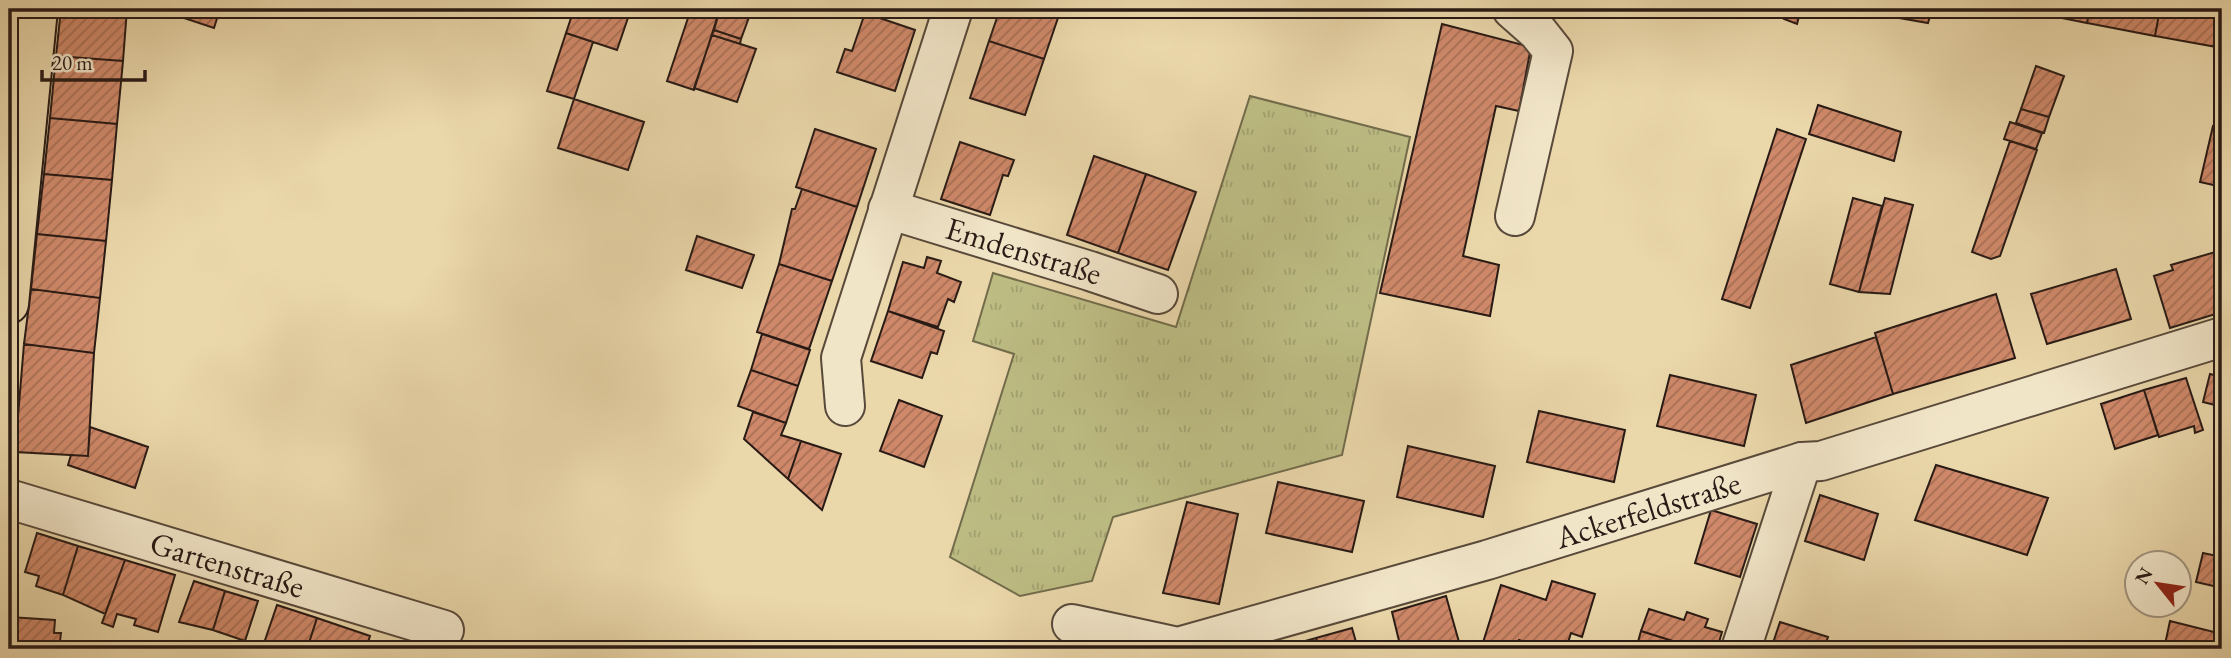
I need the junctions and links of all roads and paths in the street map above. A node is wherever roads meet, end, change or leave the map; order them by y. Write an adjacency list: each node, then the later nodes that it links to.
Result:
1 (38, 9): 7 (main road)
2 (953, 9): 4 (street)
3 (1512, 9): 5 (street)
4 (888, 209): 6 (street, Emdenstraße); 9 (street)
5 (1515, 216)
6 (1158, 294)
7 (9, 304)
8 (2222, 337): 10 (street, Ackerfeldstraße)
9 (845, 406)
10 (1802, 463): 12 (street, Ackerfeldstraße); 14 (street)
11 (9, 499): 13 (street, Gartenstraße)
12 (1072, 624)
13 (444, 630)
14 (1741, 649)

